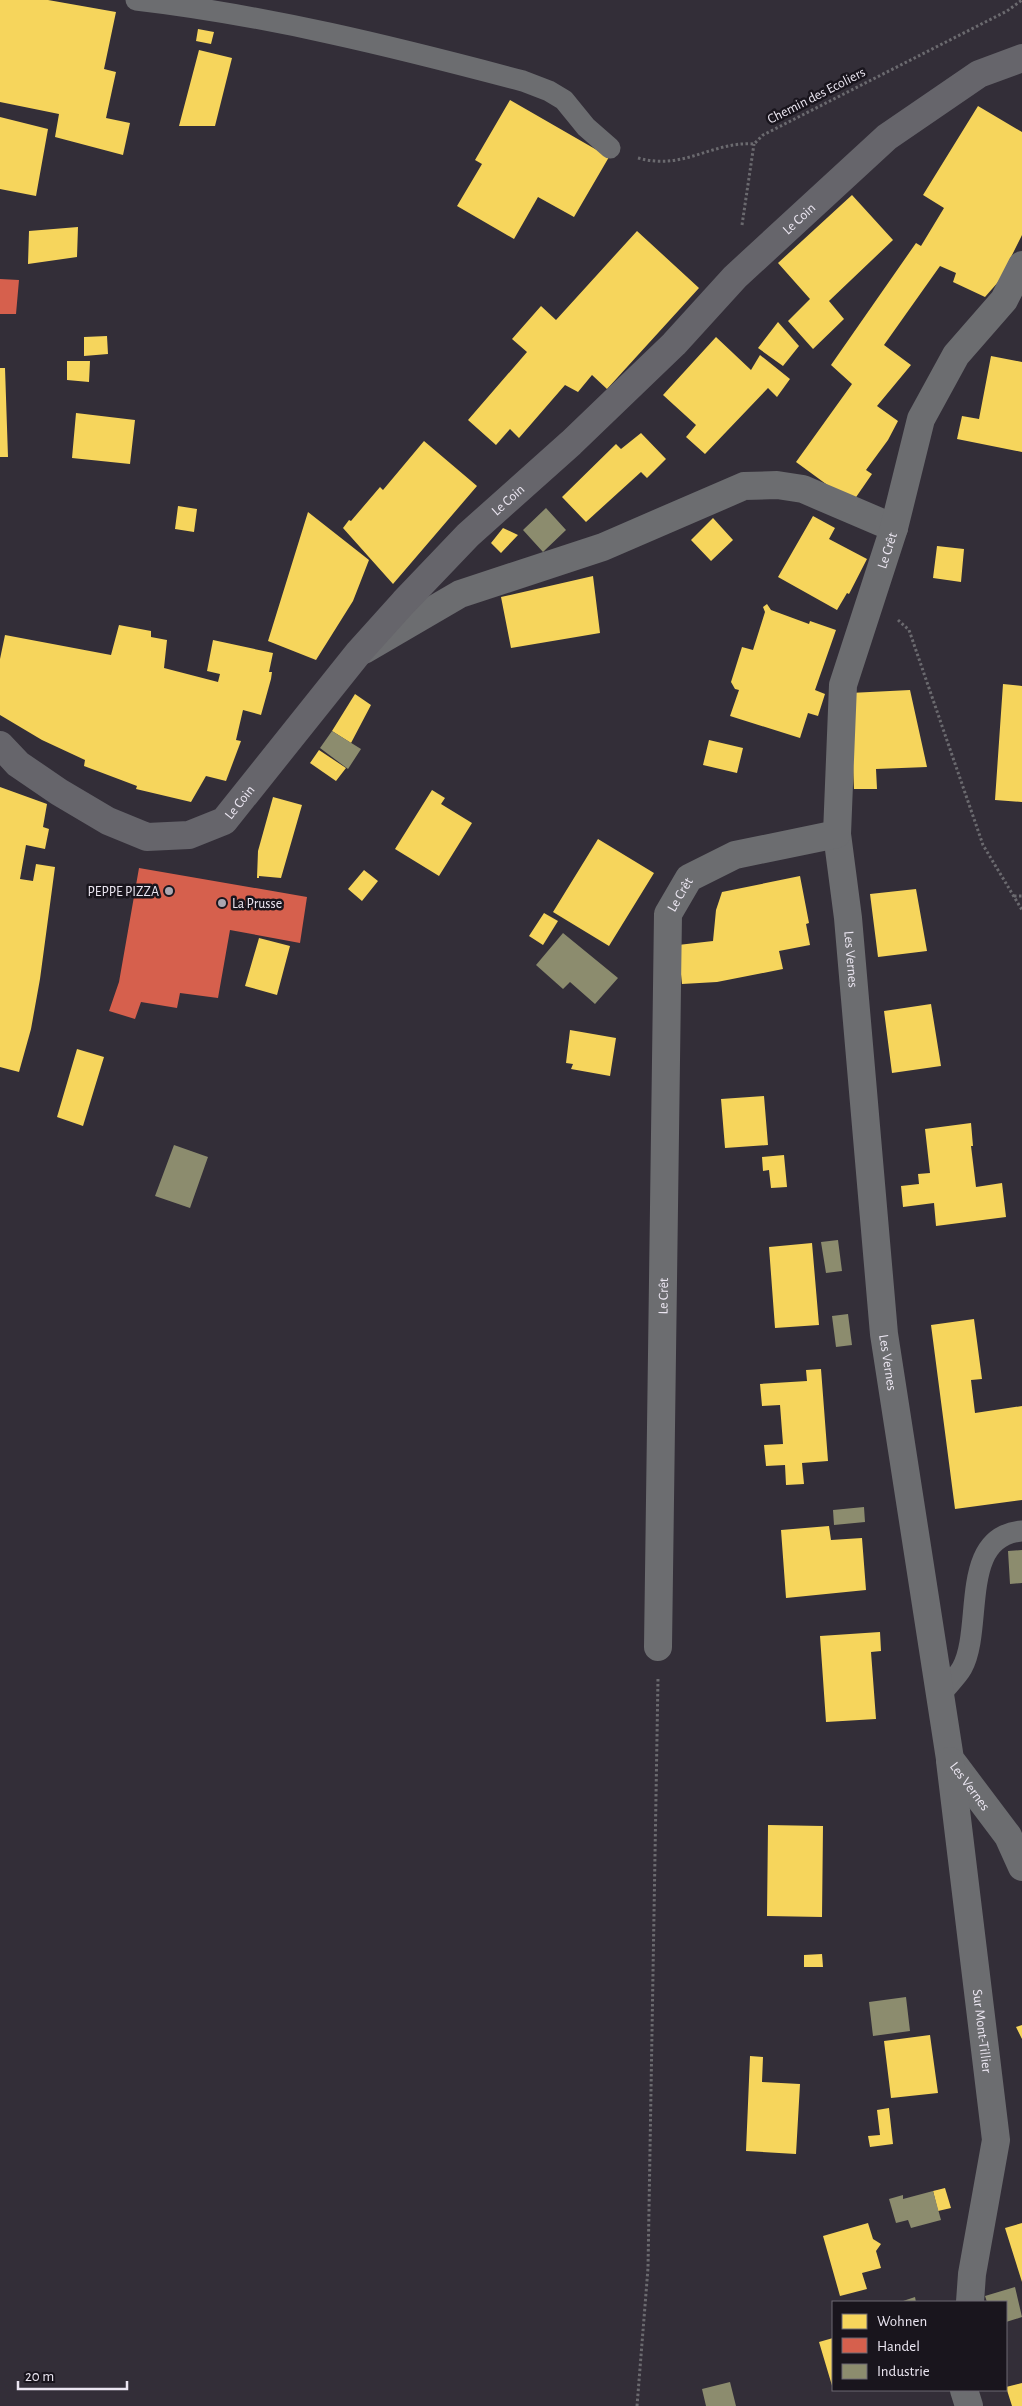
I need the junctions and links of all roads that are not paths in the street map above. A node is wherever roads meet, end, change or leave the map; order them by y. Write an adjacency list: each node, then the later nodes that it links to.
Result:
1 (136, 0): 3 (lane)
2 (1022, 58): 6 (street, Le Coin)
3 (610, 148)
4 (1022, 265): 5 (street, Le Crêt)
5 (894, 528): 6 (street); 8 (street, Le Crêt)
6 (360, 652): 7 (street, Le Coin)
7 (0, 745)
8 (836, 834): 10 (street, Le Crêt); 11 (street, Les Vernes)
9 (1022, 1531): 11 (lane)
10 (658, 1647)
11 (940, 1695): 12 (street, Les Vernes)
12 (950, 1759): 13 (street, Les Vernes); 14 (street, Sur Mont-Tillier)
13 (1022, 1867)
14 (970, 2301)
15 (964, 2391): 16 (street)
16 (968, 2406)

